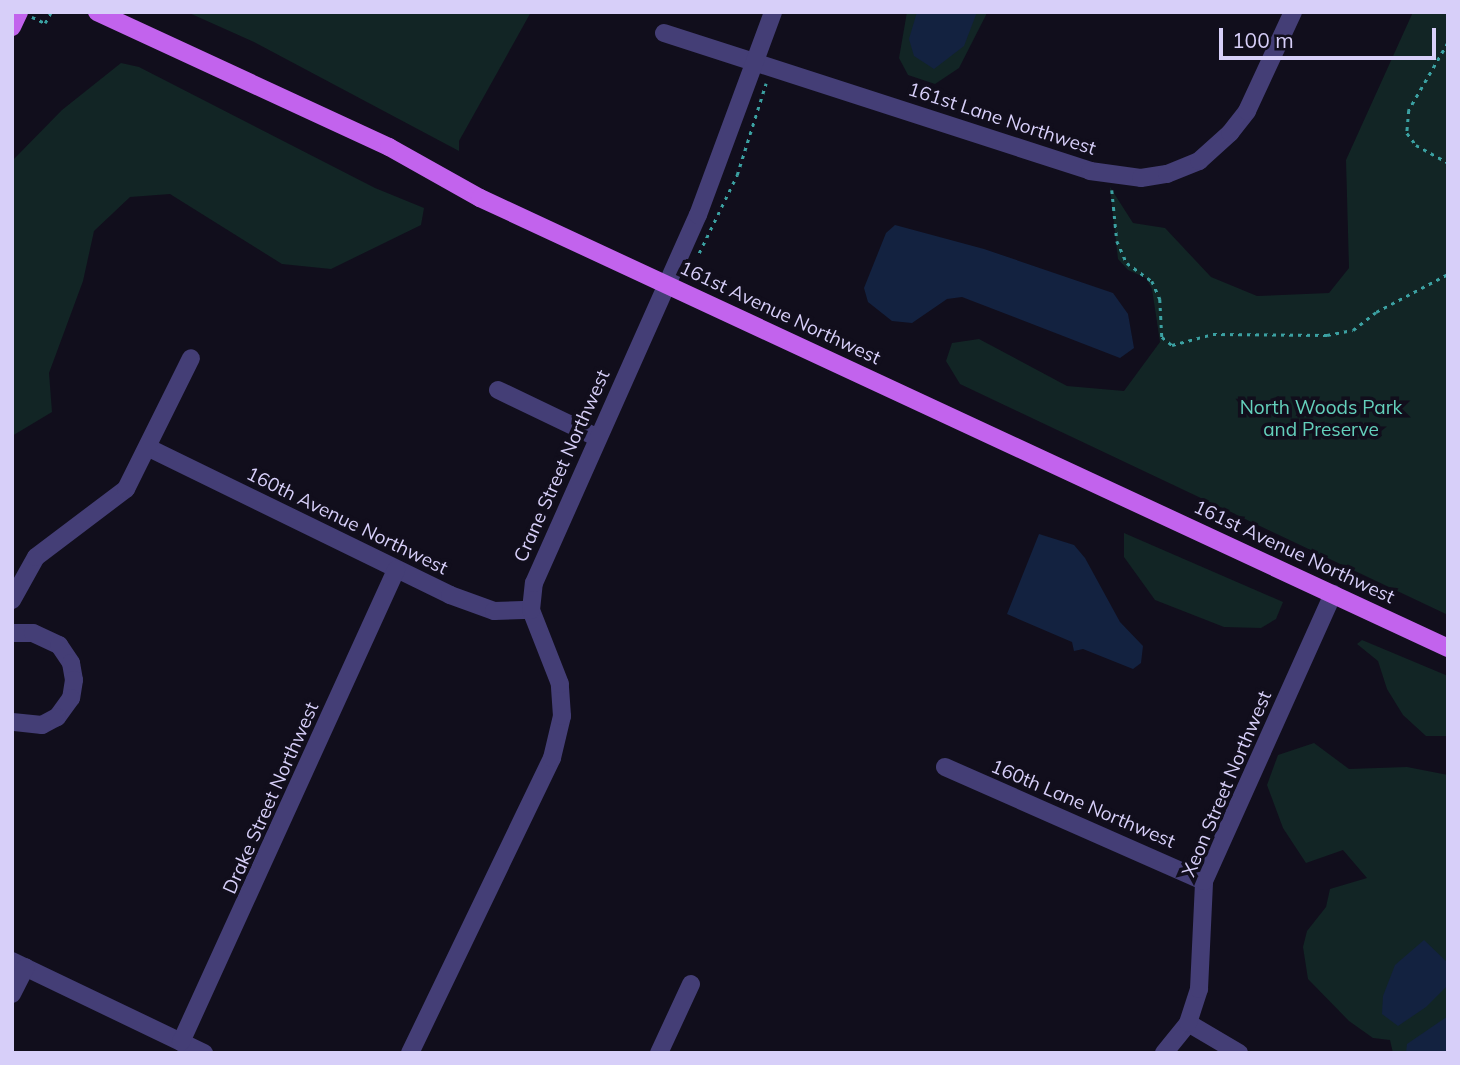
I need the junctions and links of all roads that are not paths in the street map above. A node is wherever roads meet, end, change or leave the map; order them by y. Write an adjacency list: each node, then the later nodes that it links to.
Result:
1 (21, 12): 5 (main road)
2 (97, 12): 8 (main road, 161st Avenue Northwest)
3 (773, 12): 7 (street, Crane Street Northwest)
4 (1293, 12): 7 (street, 161st Lane Northwest)
5 (12, 27)
6 (664, 33): 7 (street, 161st Lane Northwest)
7 (764, 64): 8 (street, Crane Street Northwest)
8 (667, 284): 11 (street, Crane Street Northwest); 14 (main road, 161st Avenue Northwest)
9 (191, 358): 12 (street)
10 (498, 390): 11 (street)
11 (596, 437): 16 (street, Crane Street Northwest)
12 (149, 448): 13 (street, 160th Avenue Northwest); 15 (street)
13 (396, 570): 16 (street, 160th Avenue Northwest); 26 (street, Drake Street Northwest)
14 (1333, 594): 18 (main road, 161st Avenue Northwest); 21 (street, Xeon Street Northwest)
15 (12, 600)
16 (531, 611): 28 (street)
17 (12, 633): 19 (street)
18 (1448, 648)
19 (12, 722)
20 (945, 767): 21 (street, 160th Lane Northwest)
21 (1204, 881): 25 (street, Xeon Street Northwest)
22 (19, 964): 24 (street); 26 (street)
23 (691, 984): 29 (street)
24 (12, 994)
25 (1188, 1023): 30 (street); 31 (street)
26 (181, 1042): 27 (street)
27 (204, 1053)
28 (410, 1053)
29 (659, 1053)
30 (1164, 1053)
31 (1239, 1053)

